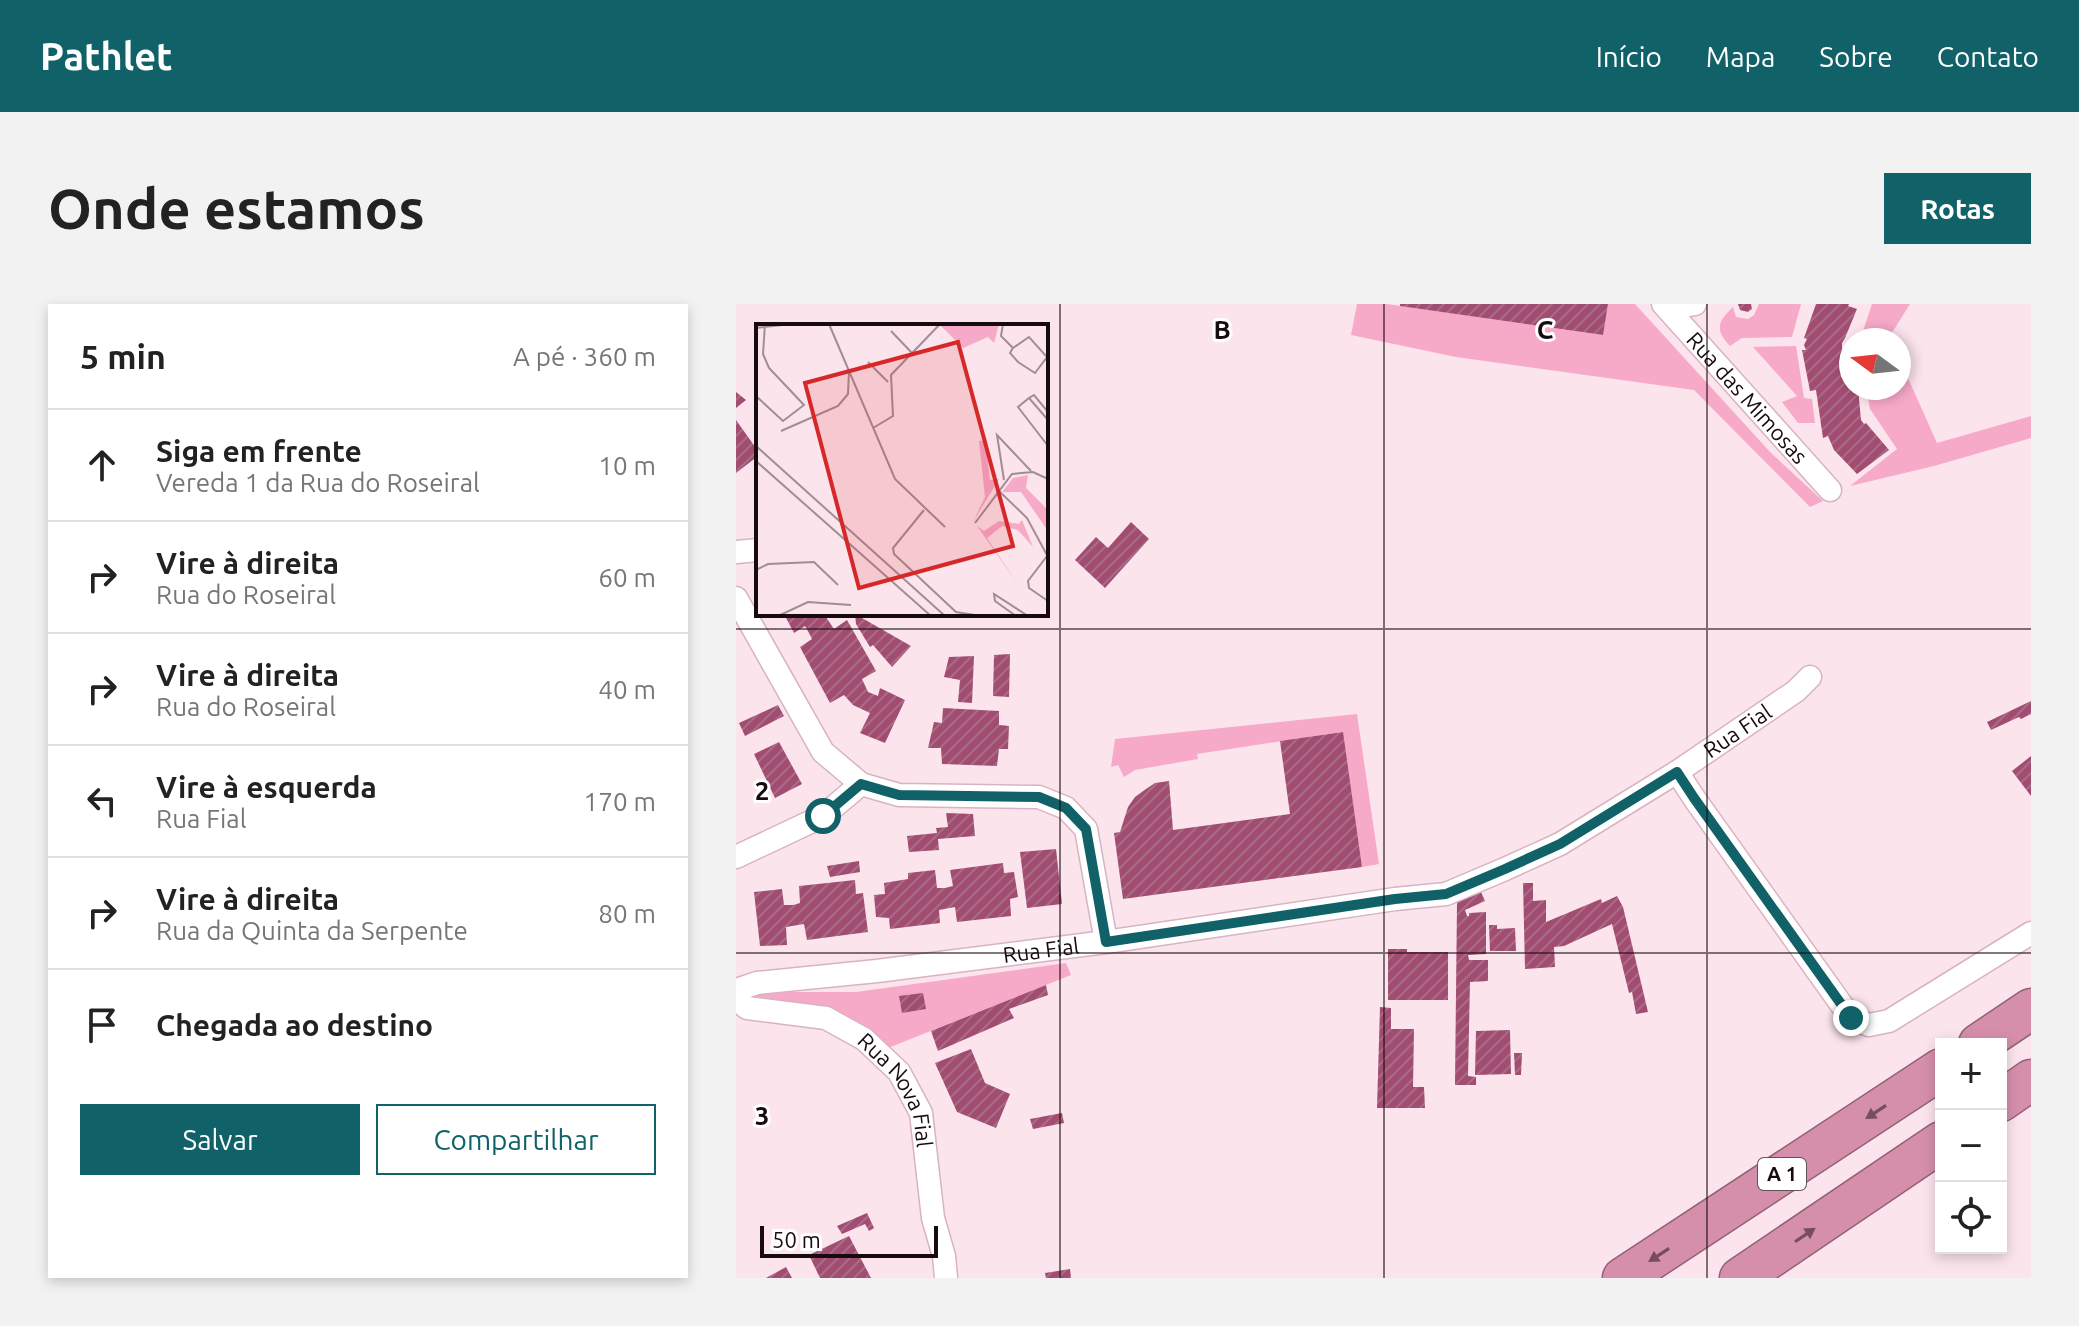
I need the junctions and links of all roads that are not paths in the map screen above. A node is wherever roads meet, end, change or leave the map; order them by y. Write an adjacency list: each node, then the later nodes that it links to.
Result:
1 (1695, 304): 2 (street)
2 (1665, 307): 3 (street, Rua das Mimosas)
3 (1830, 490)
4 (756, 550): 5 (street)
5 (736, 552)
6 (736, 598): 9 (street)
7 (1810, 677): 8 (street, Rua Fial)
8 (1677, 772): 11 (street); 12 (street, Rua Fial)
9 (861, 784): 10 (street); 12 (street)
10 (736, 857)
11 (2031, 933)
12 (1106, 942): 13 (street, Rua Fial)
13 (736, 990)
14 (736, 999): 21 (street, Rua Nova Fial)
15 (2031, 1009): 16 (highway)
16 (1988, 1038)
17 (1935, 1073): 22 (highway, A 1, one-way to 22)
18 (2031, 1080): 19 (highway)
19 (2007, 1097)
20 (1935, 1146): 23 (highway, one-way to 20)
21 (946, 1278)
22 (1623, 1278)
23 (1740, 1278)

